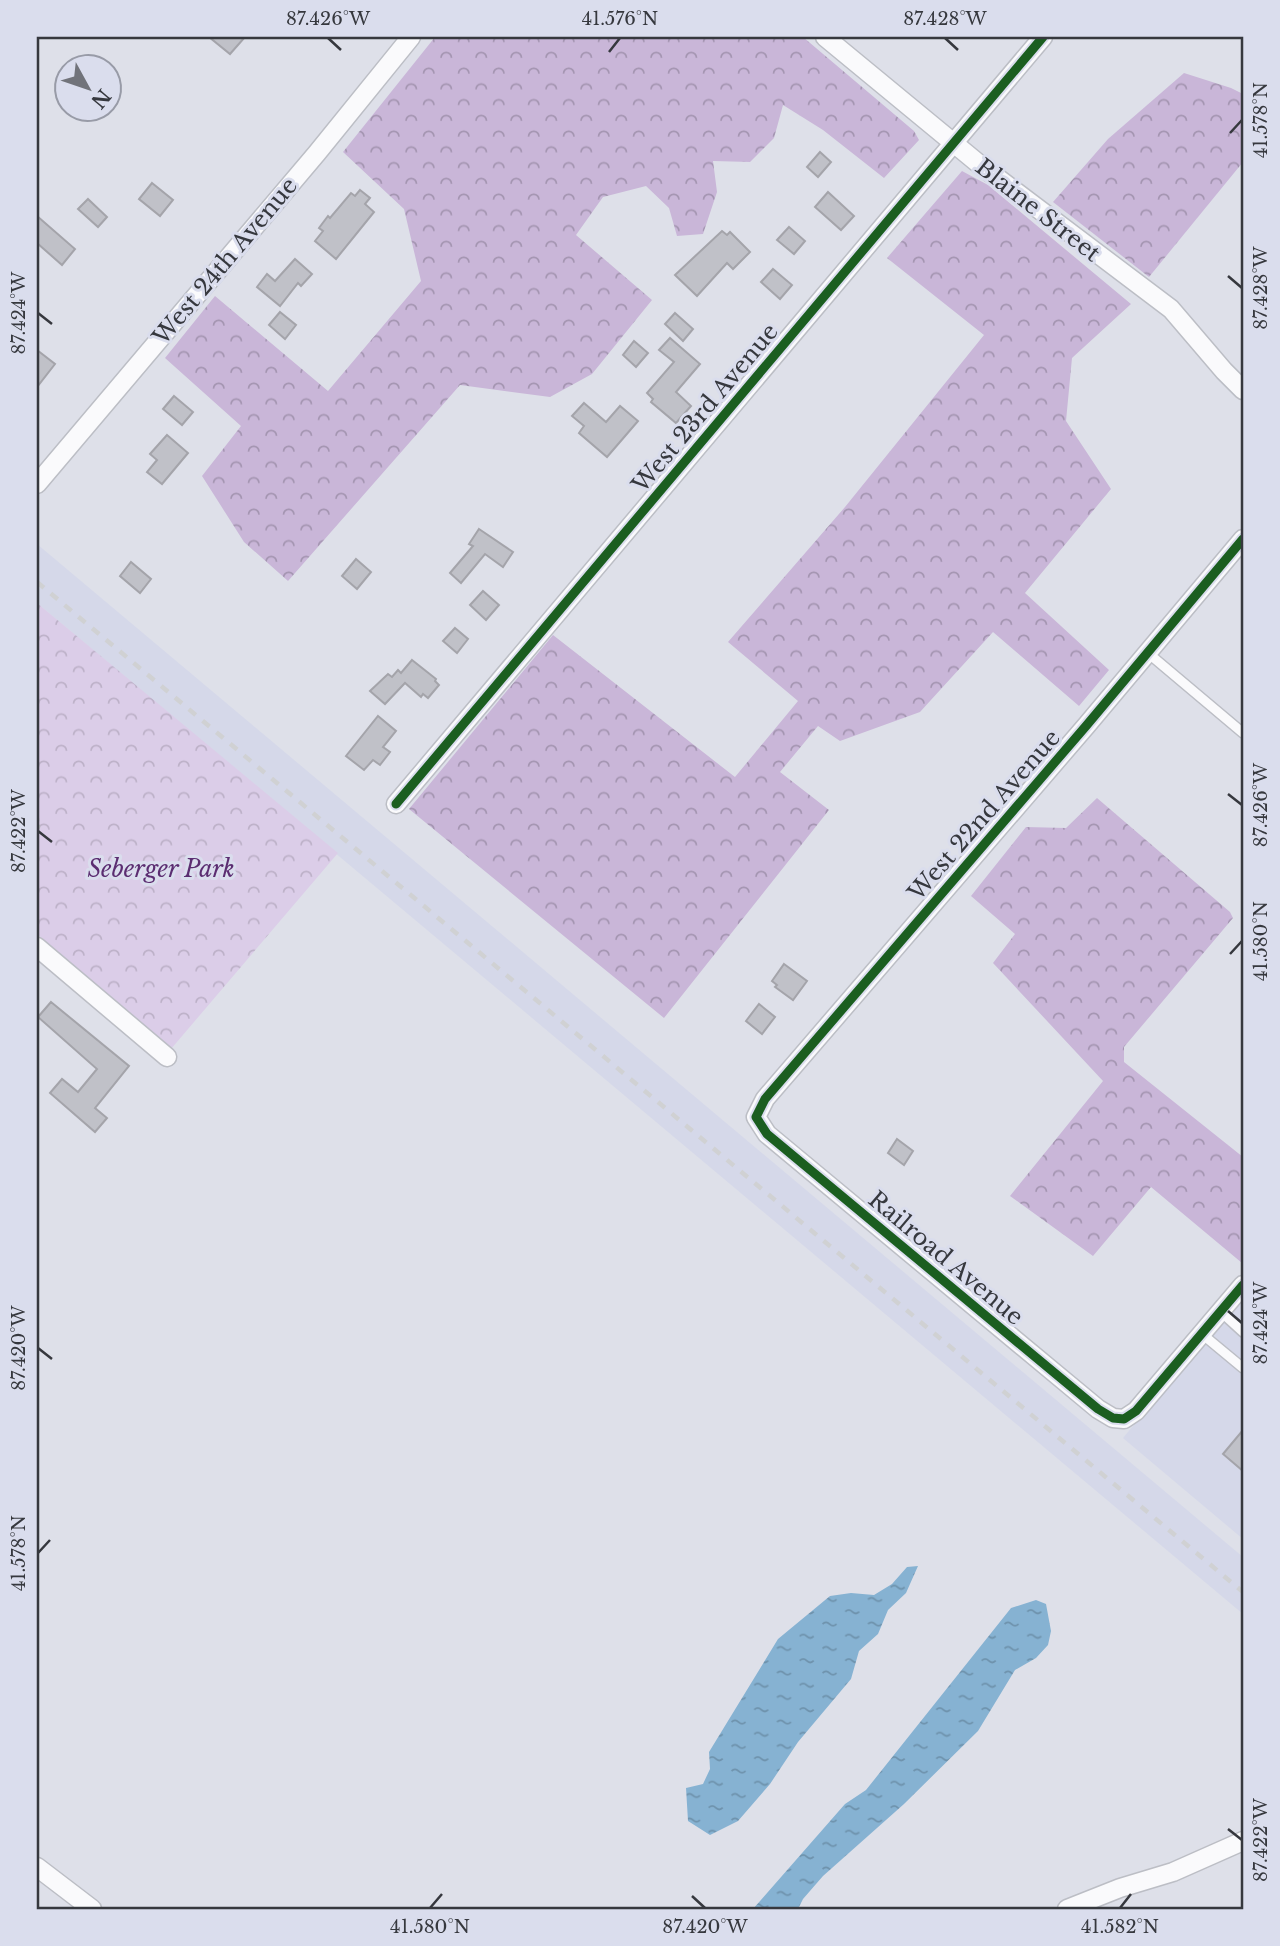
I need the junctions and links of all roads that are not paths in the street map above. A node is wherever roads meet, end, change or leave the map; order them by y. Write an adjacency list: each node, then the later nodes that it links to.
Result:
1 (411, 37): 6 (street, West 24th Avenue)
2 (825, 37): 4 (street, Blaine Street)
3 (1043, 37): 4 (street, West 23rd Avenue)
4 (953, 143): 5 (street, Blaine Street); 10 (street, West 23rd Avenue)
5 (1243, 390)
6 (37, 484)
7 (1243, 539): 8 (street, West 22nd Avenue)
8 (1148, 653): 9 (lane); 13 (street, West 22nd Avenue)
9 (1243, 733)
10 (396, 804)
11 (37, 947): 12 (street)
12 (167, 1057)
13 (756, 1117): 17 (street, Railroad Avenue)
14 (1243, 1285): 15 (street)
15 (1221, 1312): 16 (lane); 17 (street)
16 (1243, 1332)
17 (1202, 1334): 18 (lane)
18 (1243, 1368)
19 (1243, 1841): 22 (street)
20 (37, 1867): 21 (street)
21 (92, 1909)
22 (1067, 1909)

